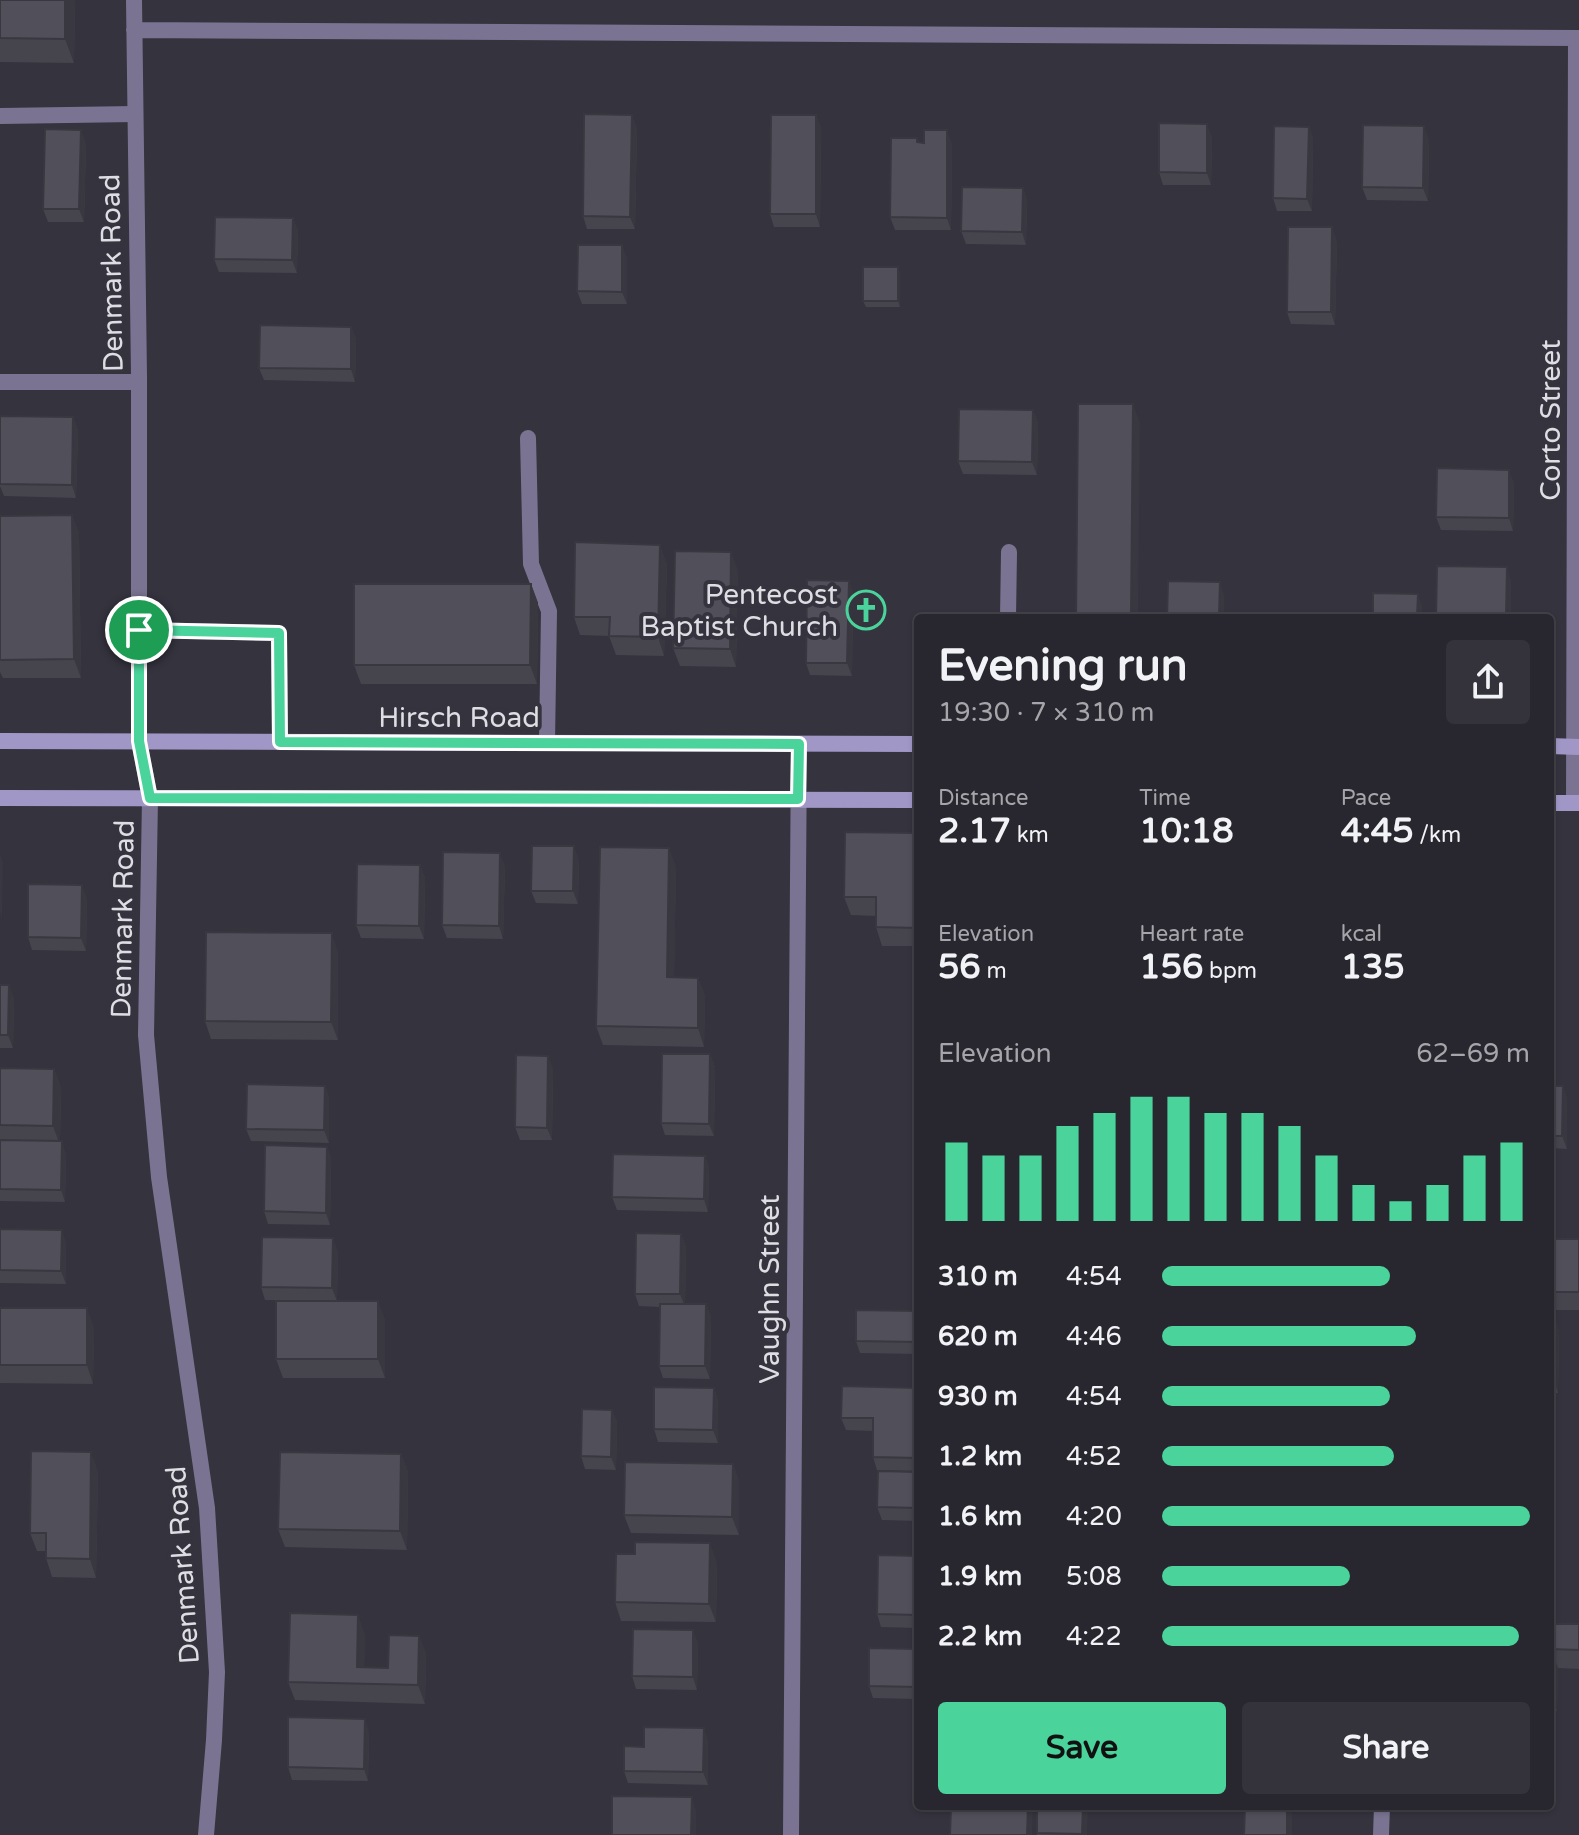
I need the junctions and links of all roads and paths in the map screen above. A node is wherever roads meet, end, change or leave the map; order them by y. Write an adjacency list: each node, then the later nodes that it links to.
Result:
1 (134, 0): 2 (street, Denmark Road)
2 (134, 30): 3 (street); 4 (street, Denmark Road)
3 (1578, 38): 19 (street, Corto Street)
4 (135, 114): 5 (street); 7 (street, Denmark Road)
5 (0, 116)
6 (0, 382): 7 (street)
7 (139, 382): 11 (street, Denmark Road)
8 (528, 438): 15 (street)
9 (1009, 552): 10 (street)
10 (1008, 614)
11 (139, 630): 13 (street, Denmark Road); 14 (street)
12 (0, 741): 13 (main road, Hirsch Road)
13 (139, 741): 14 (main road, Hirsch Road); 21 (street, Denmark Road)
14 (280, 742): 15 (main road, Hirsch Road)
15 (547, 743): 16 (main road, Hirsch Road)
16 (799, 744): 17 (main road, Hirsch Road); 22 (street, Vaughn Street)
17 (914, 744)
18 (1554, 746): 19 (main road)
19 (1577, 747): 25 (street, Corto Street)
20 (0, 798): 21 (main road)
21 (150, 798): 22 (main road); 27 (street, Denmark Road)
22 (798, 799): 23 (main road); 28 (street, Vaughn Street)
23 (914, 800)
24 (1554, 803): 25 (main road)
25 (1576, 803)
26 (1382, 1810): 29 (street)
27 (206, 1835)
28 (791, 1835)
29 (1381, 1835)

